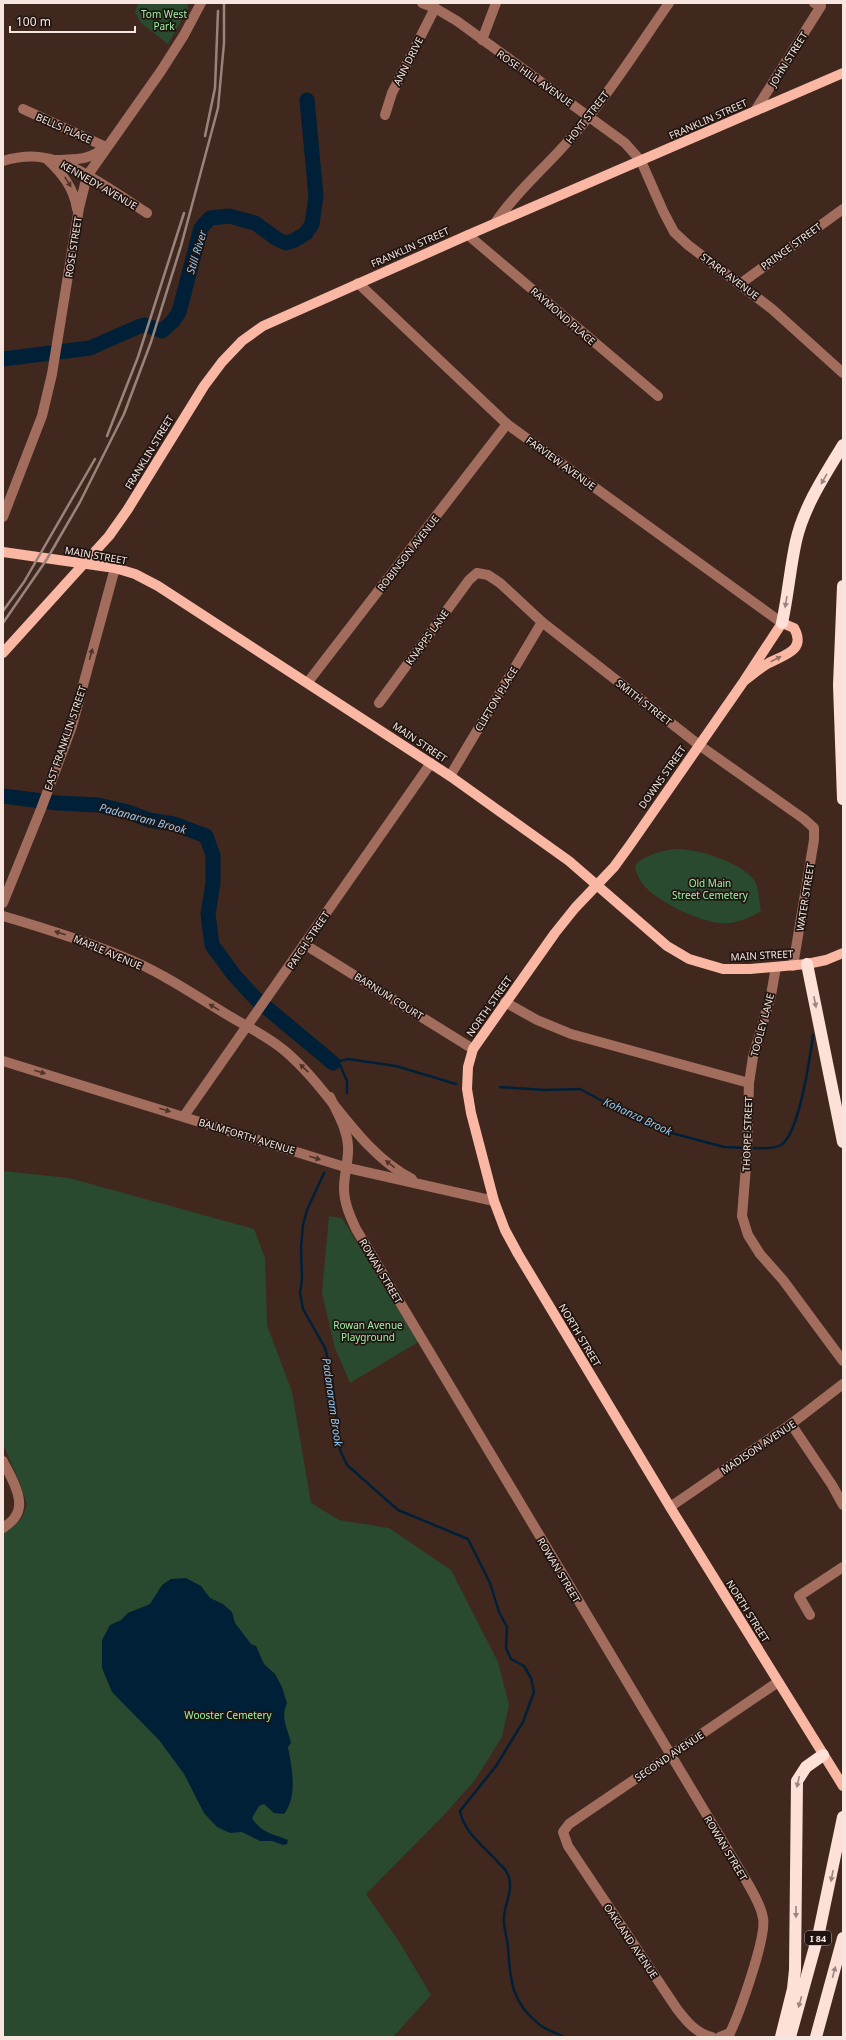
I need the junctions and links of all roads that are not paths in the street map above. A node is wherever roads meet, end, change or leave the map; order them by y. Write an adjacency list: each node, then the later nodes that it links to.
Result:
1 (201, 3): 13 (street, ROSE STREET)
2 (422, 3): 6 (street, ROSE HILL AVENUE)
3 (496, 3): 7 (street)
4 (669, 3): 12 (street, HOYT STREET)
5 (818, 5): 10 (street, JOHN STREET)
6 (435, 8): 7 (street, ROSE HILL AVENUE); 11 (street, ANN DRIVE)
7 (482, 40): 12 (street, ROSE HILL AVENUE)
8 (843, 73): 10 (main road, FRANKLIN STREET)
9 (23, 109): 13 (street, BELLS PLACE)
10 (755, 112): 17 (main road, FRANKLIN STREET)
11 (385, 115)
12 (589, 116): 17 (street, ROSE HILL AVENUE); 22 (street, HOYT STREET)
13 (106, 147): 15 (street); 18 (street, ROSE STREET)
14 (46, 158): 15 (street, KENNEDY AVENUE); 16 (street, KENNEDY AVENUE); 21 (street, one-way to 21)
15 (56, 160): 18 (street, KENNEDY AVENUE)
16 (3, 161)
17 (641, 161): 22 (main road, FRANKLIN STREET); 25 (street, STARR AVENUE)
18 (87, 176): 20 (street, KENNEDY AVENUE); 21 (street, ROSE STREET)
19 (843, 209): 25 (street, PRINCE STREET)
20 (147, 213)
21 (78, 214): 30 (street, ROSE STREET)
22 (495, 223): 23 (main road, FRANKLIN STREET)
23 (468, 235): 24 (main road, FRANKLIN STREET); 27 (street, RAYMOND PLACE)
24 (358, 283): 28 (street, FARVIEW AVENUE); 32 (main road, FRANKLIN STREET)
25 (740, 284): 26 (street, STARR AVENUE)
26 (843, 374)
27 (658, 396)
28 (507, 424): 37 (street, FARVIEW AVENUE); 40 (street, ROBINSON AVENUE)
29 (843, 445): 37 (highway, one-way to 37)
30 (3, 517)
31 (3, 552): 32 (main road, MAIN STREET)
32 (84, 563): 33 (main road, MAIN STREET); 38 (main road, FRANKLIN STREET)
33 (115, 568): 40 (main road, MAIN STREET); 48 (street, EAST FRANKLIN STREET, one-way to 33)
34 (476, 573): 36 (street, SMITH STREET); 41 (street, KNAPPS LANE)
35 (843, 586): 45 (highway)
36 (542, 622): 42 (street, SMITH STREET); 44 (street, CLIFTON PLACE)
37 (782, 623): 39 (main road, DOWNS STREET); 39 (main road, DOWNS STREET, one-way to 37)
38 (3, 653)
39 (744, 681): 42 (main road, DOWNS STREET)
40 (308, 682): 43 (main road, MAIN STREET)
41 (379, 703)
42 (699, 745): 46 (street, SMITH STREET); 47 (main road, DOWNS STREET)
43 (431, 763): 44 (main road, MAIN STREET); 50 (street, PATCH STREET)
44 (450, 776): 47 (main road, MAIN STREET)
45 (843, 799)
46 (814, 828): 53 (street, WATER STREET)
47 (597, 884): 54 (main road, MAIN STREET); 55 (main road, NORTH STREET)
48 (3, 903)
49 (3, 916): 56 (street, MAPLE AVENUE, one-way to 49)
50 (304, 944): 56 (street, PATCH STREET); 57 (street, BARNUM COURT)
51 (843, 953): 52 (main road, MAIN STREET)
52 (807, 964): 53 (main road, MAIN STREET); 62 (highway, one-way to 62)
53 (793, 966): 54 (main road, MAIN STREET)
54 (776, 967): 59 (street, TOOLEY LANE)
55 (505, 1002): 57 (main road, NORTH STREET); 59 (street, THORPE STREET)
56 (248, 1027): 60 (street, ROWAN STREET, one-way to 56); 61 (street, PATCH STREET)
57 (473, 1049): 65 (main road, NORTH STREET)
58 (3, 1061): 61 (street, BALMFORTH AVENUE, one-way to 61)
59 (749, 1083): 66 (street, THORPE STREET)
60 (330, 1097): 63 (street, ROWAN STREET); 64 (street, ROWAN STREET, one-way to 60)
61 (184, 1116): 63 (street, BALMFORTH AVENUE, one-way to 63)
62 (843, 1142)
63 (348, 1168): 64 (street, BALMFORTH AVENUE); 76 (street, ROWAN STREET)
64 (423, 1184): 65 (street, BALMFORTH AVENUE)
65 (494, 1201): 71 (main road, NORTH STREET)
66 (843, 1361)
67 (843, 1384): 68 (street, MADISON AVENUE)
68 (791, 1424): 70 (street); 71 (street, MADISON AVENUE)
69 (3, 1461): 72 (street)
70 (843, 1505)
71 (670, 1507): 75 (main road, NORTH STREET)
72 (3, 1528)
73 (843, 1567): 74 (street)
74 (810, 1615)
75 (778, 1682): 76 (street, SECOND AVENUE); 77 (main road, NORTH STREET)
76 (670, 1755): 80 (street, SECOND AVENUE); 83 (street, ROWAN STREET)
77 (823, 1755): 78 (main road, NORTH STREET); 84 (highway, one-way to 84)
78 (843, 1786)
79 (843, 1818): 85 (highway, I 84, one-way to 85)
80 (563, 1832): 82 (street, OAKLAND AVENUE)
81 (843, 1938): 86 (highway, I 84, one-way to 81)
82 (712, 2037)
83 (720, 2037)
84 (781, 2037)
85 (790, 2037)
86 (816, 2037)

